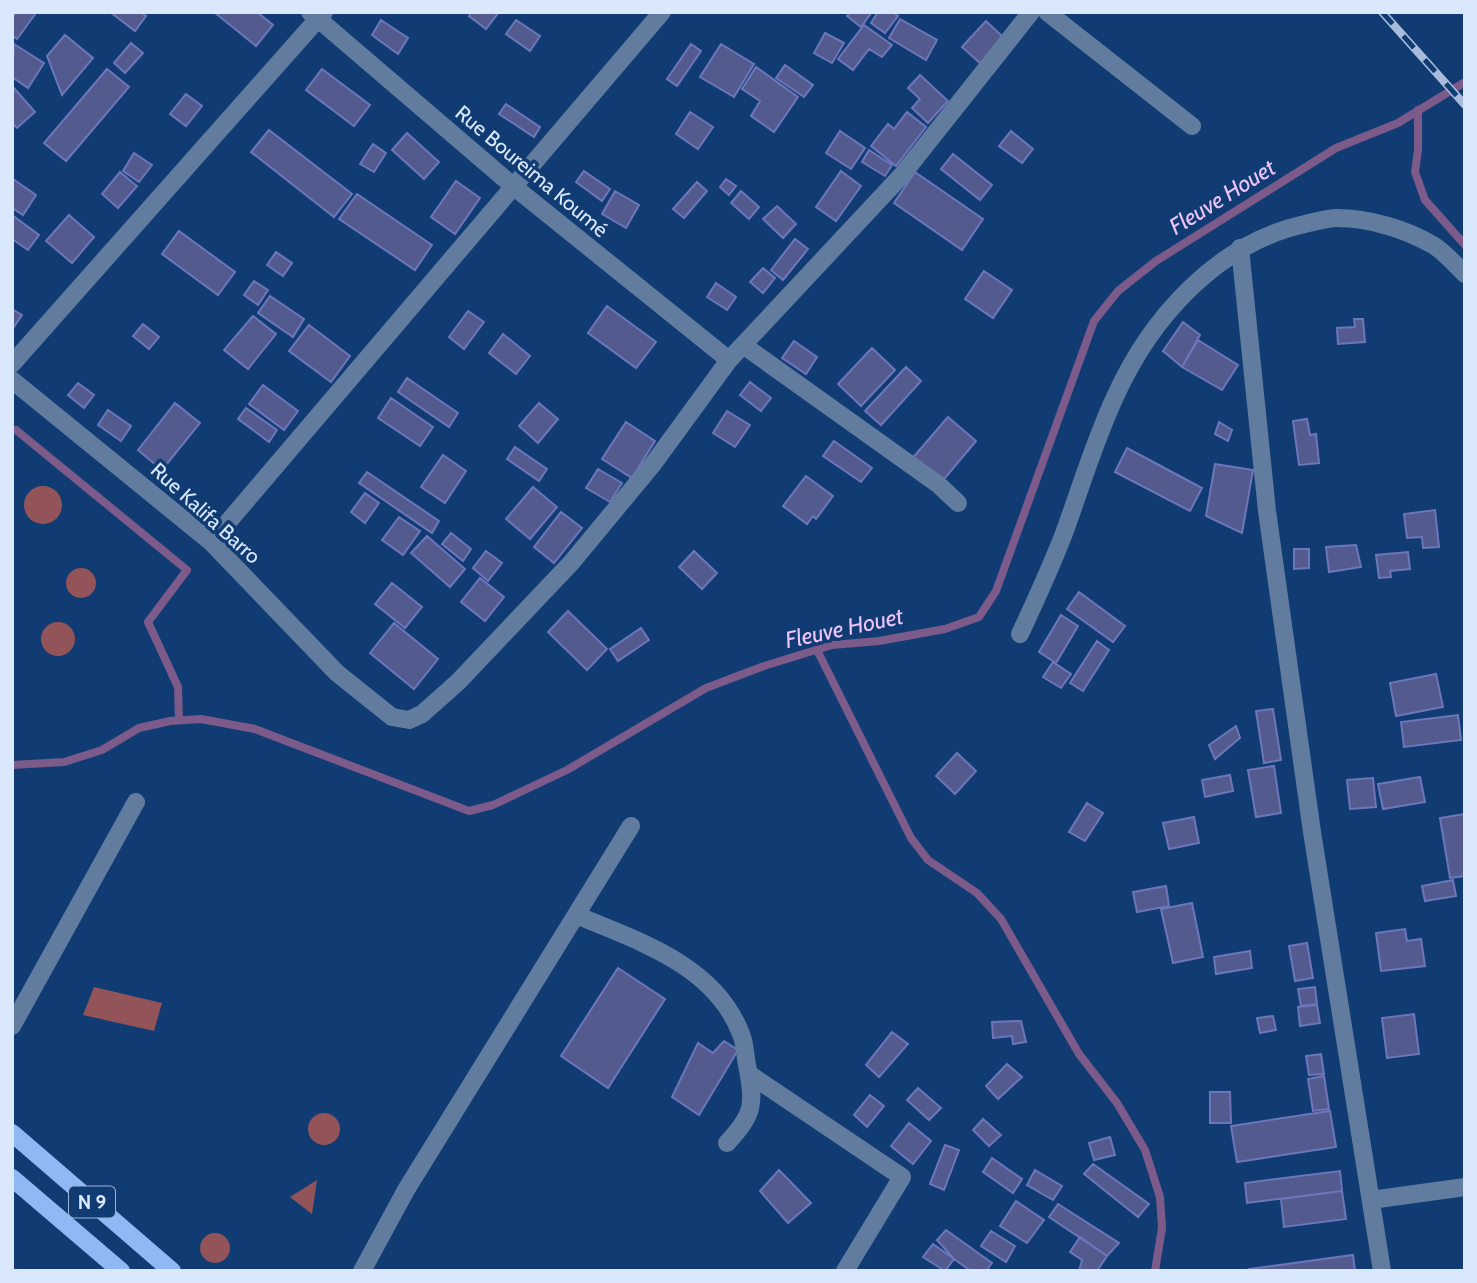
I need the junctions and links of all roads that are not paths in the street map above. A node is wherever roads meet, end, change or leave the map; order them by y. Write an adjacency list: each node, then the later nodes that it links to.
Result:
1 (662, 12): 6 (street)
2 (1031, 12): 9 (street)
3 (1047, 12): 5 (street)
4 (317, 15): 6 (street, Rue Boureima Koumé); 11 (street)
5 (1192, 126)
6 (513, 186): 10 (street, Rue Boureima Koumé); 14 (street)
7 (1240, 248): 8 (street); 15 (street); 25 (street)
8 (1465, 274)
9 (743, 345): 10 (street); 13 (street)
10 (729, 360): 14 (street, Rue Kalifa Barro)
11 (12, 364)
12 (12, 380): 14 (street, Rue Kalifa Barro)
13 (958, 503)
14 (211, 542)
15 (1020, 634)
16 (136, 802): 19 (street)
17 (631, 826): 18 (street)
18 (576, 915): 20 (street); 28 (street)
19 (12, 1026)
20 (749, 1074): 22 (street); 29 (street)
21 (12, 1133): 27 (main road, N 9)
22 (727, 1143)
23 (12, 1178): 26 (main road, N 9)
24 (1465, 1187): 25 (street)
25 (1370, 1200): 30 (street)
26 (121, 1271)
27 (172, 1271)
28 (362, 1271)
29 (845, 1271)
30 (1382, 1271)

